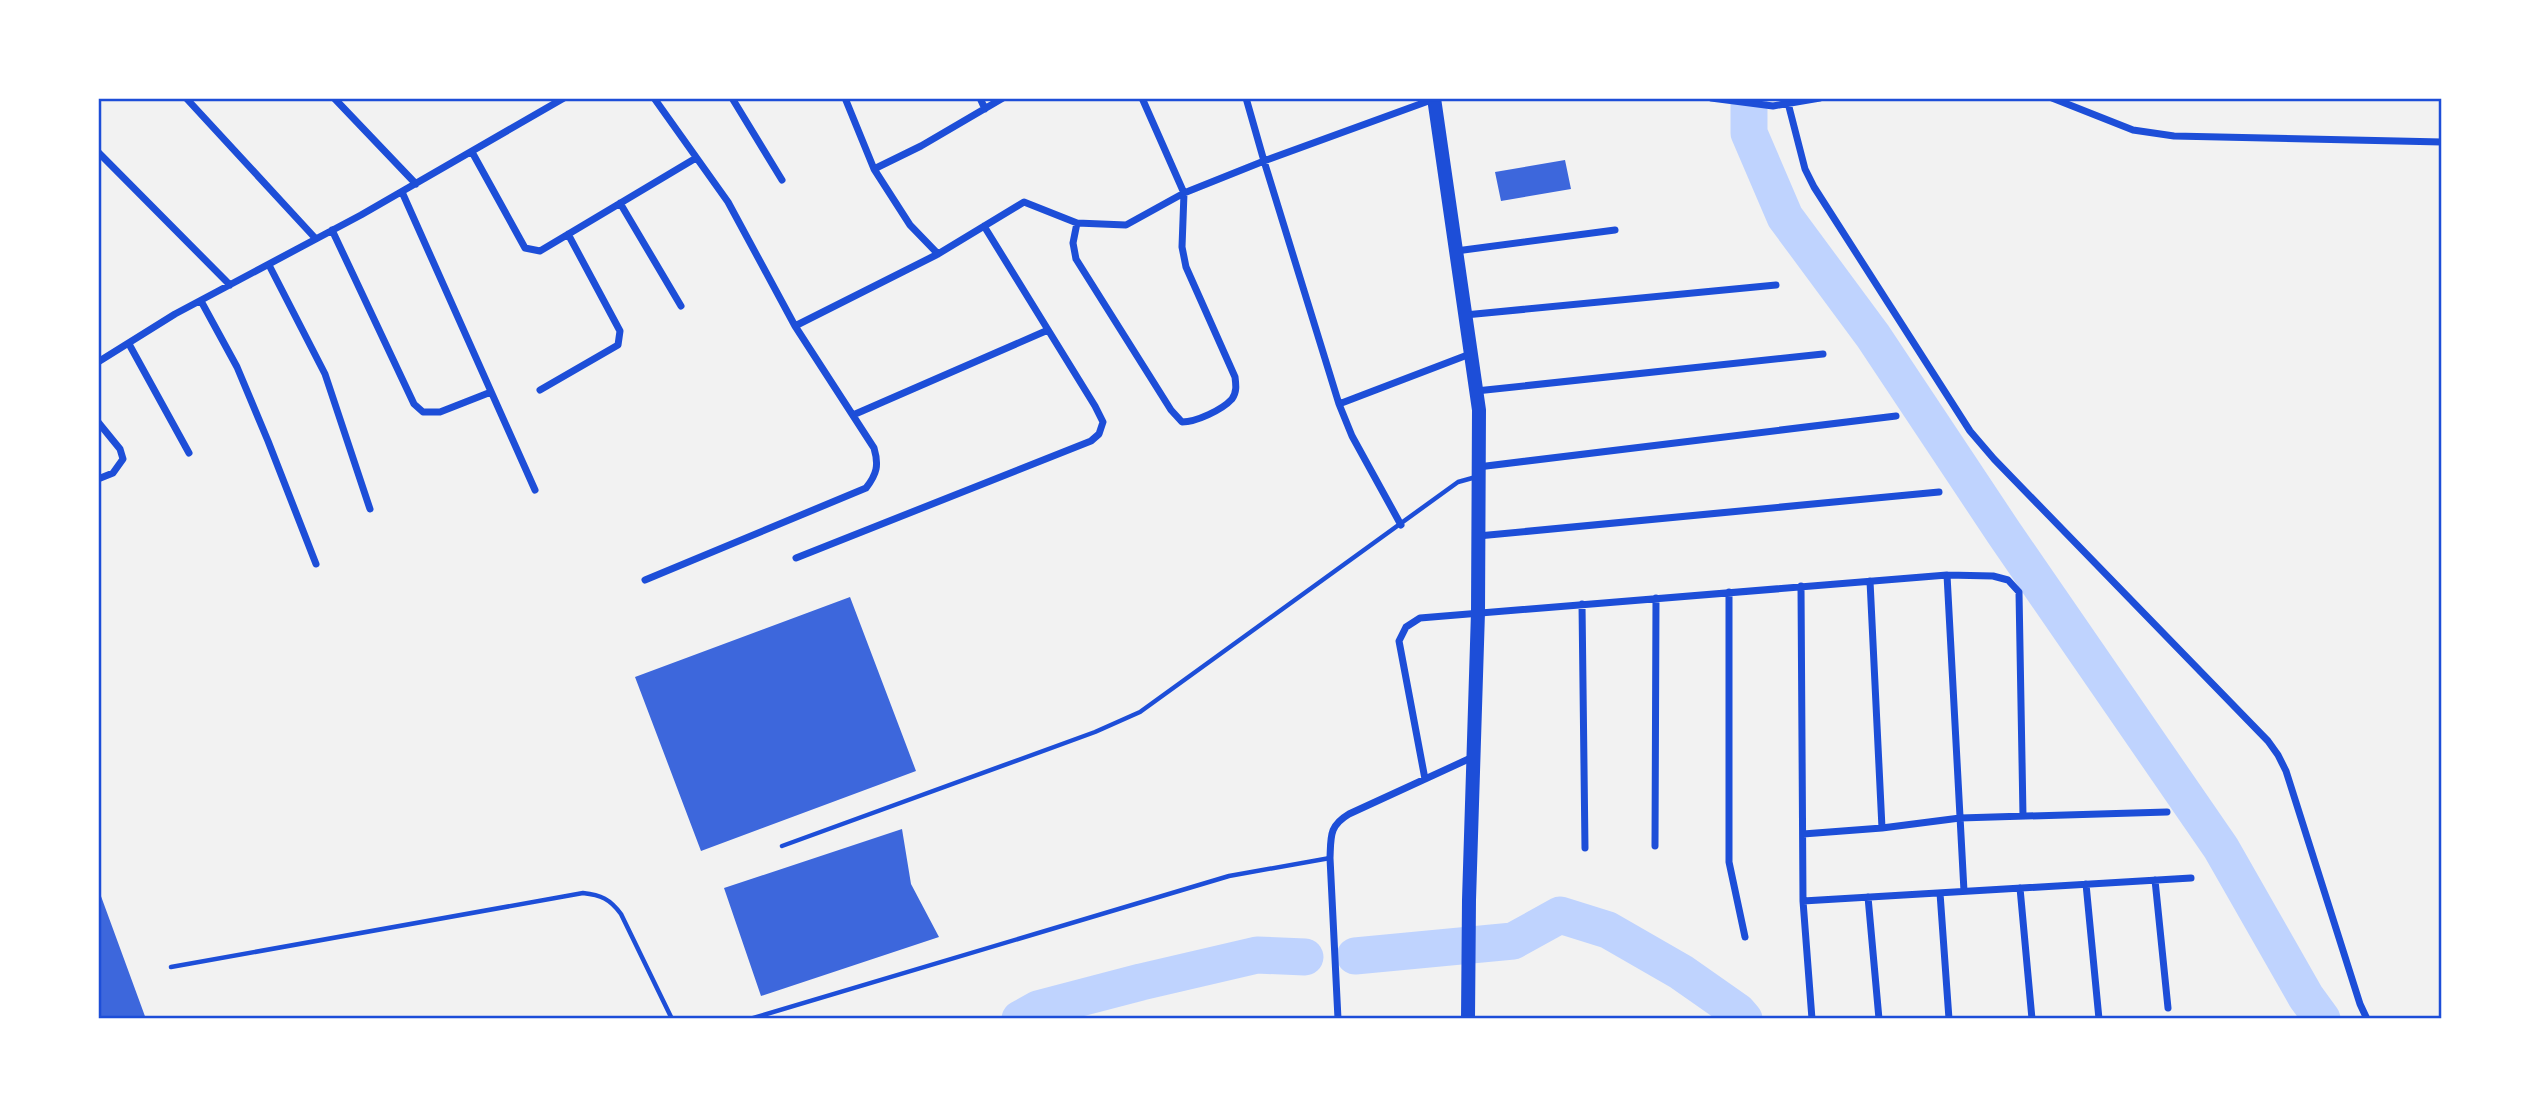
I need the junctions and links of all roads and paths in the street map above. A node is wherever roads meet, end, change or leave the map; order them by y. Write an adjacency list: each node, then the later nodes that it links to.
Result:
1 (186, 98): 33 (street)
2 (334, 98): 24 (street)
3 (564, 98): 19 (street)
4 (654, 98): 20 (street)
5 (732, 98): 23 (street)
6 (845, 98): 22 (street)
7 (980, 98): 16 (street)
8 (1003, 98): 16 (street)
9 (1142, 98): 26 (street)
10 (1246, 98): 21 (street)
11 (1820, 98): 15 (street)
12 (2052, 98): 17 (street)
13 (1434, 99): 21 (street); 34 (main road)
14 (1715, 99): 15 (street)
15 (1788, 103): 104 (street)
16 (985, 108): 22 (street)
17 (2442, 142)
18 (98, 152): 37 (street)
19 (472, 152): 24 (street); 32 (street)
20 (696, 158): 27 (street); 42 (street)
21 (1264, 161): 26 (street); 51 (street)
22 (874, 169): 35 (street)
23 (782, 180)
24 (416, 184): 25 (street)
25 (402, 191): 30 (street); 50 (street)
26 (1184, 193): 28 (street); 28 (street)
27 (620, 203): 32 (street); 40 (street)
28 (1077, 223): 29 (street)
29 (984, 226): 35 (street); 43 (street)
30 (332, 230): 33 (street); 50 (street)
31 (1615, 230): 34 (street)
32 (568, 234): 48 (street)
33 (316, 239): 36 (street)
34 (1456, 251): 41 (main road)
35 (938, 254): 42 (street)
36 (269, 264): 37 (street); 60 (street)
37 (230, 285): 39 (street)
38 (1776, 285): 41 (street)
39 (201, 301): 44 (street); 64 (street)
40 (681, 306)
41 (1465, 315): 45 (main road)
42 (795, 326): 52 (street)
43 (1048, 330): 52 (street); 63 (street)
44 (129, 344): 47 (street); 55 (street)
45 (1471, 354): 49 (main road); 51 (street)
46 (1823, 354): 49 (street)
47 (98, 362)
48 (540, 390)
49 (1476, 391): 56 (main road)
50 (491, 392): 58 (street)
51 (1339, 404): 61 (street)
52 (853, 415): 66 (street)
53 (1896, 416): 56 (street)
54 (98, 422): 57 (street)
55 (189, 453)
56 (1478, 471): 61 (lane); 62 (main road)
57 (98, 479)
58 (535, 490)
59 (1939, 492): 62 (street)
60 (370, 509)
61 (1401, 524): 80 (lane)
62 (1478, 536): 72 (main road)
63 (796, 558)
64 (316, 564)
65 (1947, 575): 67 (street); 76 (street); 77 (street)
66 (645, 580)
67 (1870, 581): 68 (street); 78 (street)
68 (1801, 586): 69 (street); 79 (street)
69 (1729, 592): 70 (street); 92 (street)
70 (1657, 598): 71 (street); 81 (street)
71 (1582, 604): 72 (street); 82 (street)
72 (1478, 612): 73 (main road); 74 (street)
73 (1474, 756): 74 (street); 95 (main road)
74 (1425, 779): 83 (street)
75 (2167, 812): 76 (street)
76 (2023, 816): 77 (street)
77 (1960, 818): 78 (street); 88 (street)
78 (1882, 828): 79 (street)
79 (1802, 834): 91 (street)
80 (782, 846)
81 (1656, 846)
82 (1585, 848)
83 (1330, 858): 97 (lane); 98 (street)
84 (2191, 878): 85 (street)
85 (2155, 880): 86 (street); 94 (street)
86 (2086, 884): 87 (street); 103 (street)
87 (2020, 888): 88 (street); 102 (street)
88 (1964, 891): 89 (street)
89 (1940, 893): 90 (street); 101 (street)
90 (1867, 897): 91 (street); 100 (street)
91 (1803, 901): 99 (street)
92 (1745, 937)
93 (171, 968): 96 (lane)
94 (2168, 1008)
95 (1468, 1014)
96 (672, 1019)
97 (750, 1019)
98 (1338, 1019)
99 (1812, 1019)
100 (1880, 1019)
101 (1949, 1019)
102 (2032, 1019)
103 (2099, 1019)
104 (2367, 1019)

